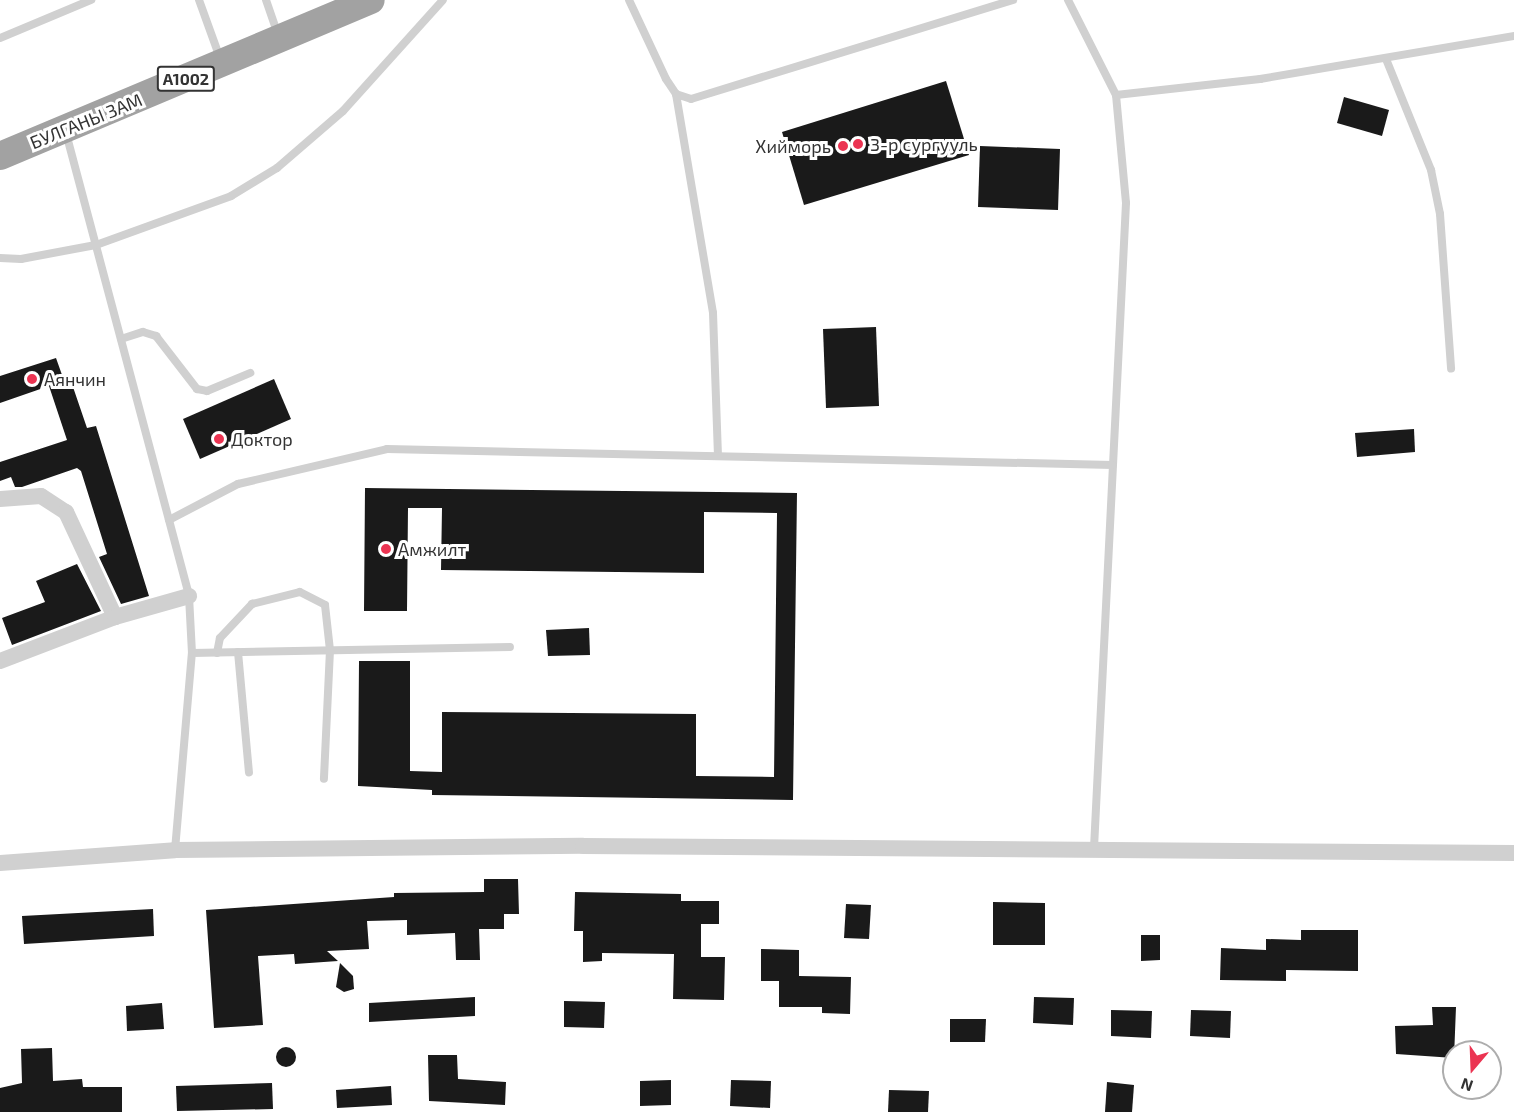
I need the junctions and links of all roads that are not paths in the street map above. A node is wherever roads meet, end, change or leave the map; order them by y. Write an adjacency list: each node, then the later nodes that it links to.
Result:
1 (91, 0): 10 (lane)
2 (199, 0): 13 (lane)
3 (266, 0): 11 (lane)
4 (371, 0): 11 (highway, БУЛГАНЫ ЗАМ / A1002)
5 (442, 0): 18 (lane)
6 (628, 0): 14 (lane)
7 (1013, 0): 14 (lane)
8 (1068, 0): 15 (lane)
9 (1514, 36): 12 (lane)
10 (0, 38)
11 (280, 40): 13 (highway, БУЛГАНЫ ЗАМ / A1002)
12 (1386, 59): 15 (lane); 21 (lane)
13 (222, 64): 16 (highway, БУЛГАНЫ ЗАМ / A1002)
14 (676, 94): 23 (lane)
15 (1116, 94): 24 (lane)
16 (65, 130): 17 (highway, БУЛГАНЫ ЗАМ / A1002); 18 (lane)
17 (0, 156)
18 (96, 245): 19 (lane); 20 (lane)
19 (0, 258)
20 (121, 339): 22 (lane); 26 (lane)
21 (1451, 369)
22 (250, 373)
23 (718, 456): 24 (lane); 26 (lane)
24 (1113, 465): 37 (lane)
25 (0, 499): 28 (street)
26 (169, 520): 27 (lane)
27 (189, 596): 28 (street); 33 (lane)
28 (115, 617): 34 (street)
29 (510, 647): 30 (lane)
30 (330, 650): 31 (lane); 32 (lane); 36 (lane)
31 (217, 652): 32 (lane); 33 (lane)
32 (238, 652): 35 (lane)
33 (192, 653): 38 (lane)
34 (0, 662)
35 (249, 772)
36 (324, 779)
37 (1094, 847): 38 (street); 39 (street)
38 (175, 849): 40 (street)
39 (1514, 853)
40 (0, 863)

